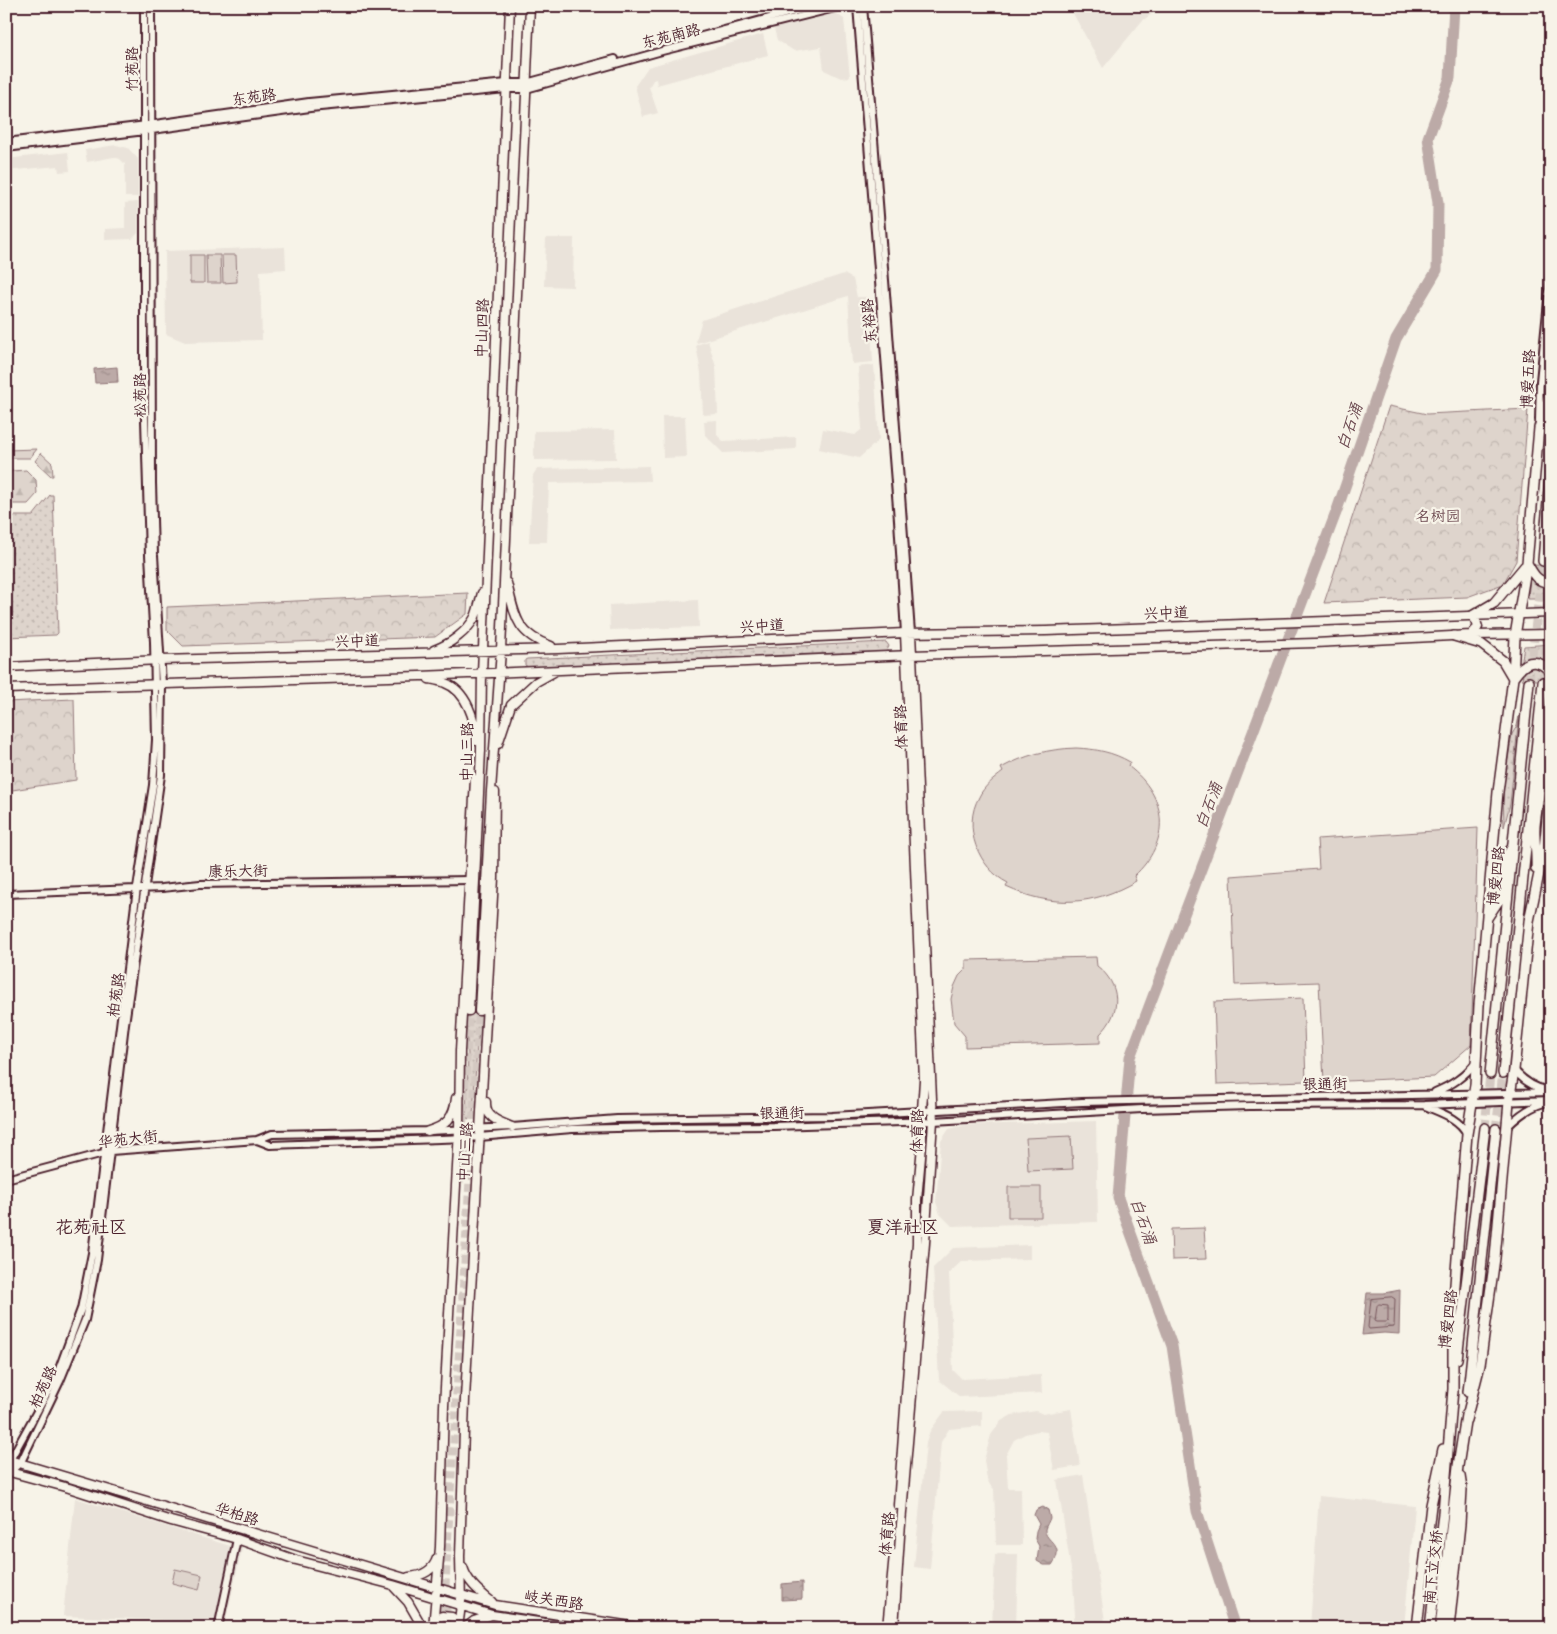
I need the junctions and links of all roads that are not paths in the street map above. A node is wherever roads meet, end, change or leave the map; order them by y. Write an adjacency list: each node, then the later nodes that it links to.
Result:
1 (144, 6): 11 (street, 竹苑路)
2 (152, 6): 11 (street, 竹苑路)
3 (510, 6): 9 (main road, 中山四路)
4 (530, 6): 10 (main road)
5 (814, 6): 10 (street, 东苑南路)
6 (843, 6): 10 (street, 东苑南路)
7 (857, 6): 26 (street, 东裕路)
8 (863, 6): 26 (street, 东裕路)
9 (506, 86): 10 (street, 东苑南路); 11 (street, 东苑路); 21 (main road, 中山四路)
10 (526, 86): 20 (main road)
11 (148, 128): 12 (street, 东苑路); 13 (street, 东苑路); 36 (street, 松苑路)
12 (6, 142)
13 (6, 148)
14 (1551, 271): 16 (street, 博爱五路)
15 (1551, 387): 16 (highway)
16 (1539, 428): 19 (highway)
17 (1551, 466): 18 (highway)
18 (1548, 559)
19 (1527, 564): 22 (highway); 24 (highway); 25 (highway)
20 (504, 572): 31 (main road); 32 (main road)
21 (485, 581): 33 (main road, 中山四路); 34 (main road)
22 (1551, 582)
23 (1551, 613): 24 (main road, 兴中道)
24 (1518, 614): 25 (main road, 兴中道); 30 (highway)
25 (1472, 616): 26 (main road, 兴中道); 28 (main road)
26 (908, 633): 31 (main road, 兴中道); 35 (main road, 体育路)
27 (1551, 634): 30 (main road)
28 (1471, 635): 29 (main road); 30 (main road)
29 (1454, 636): 35 (main road); 43 (highway)
30 (1514, 636): 43 (highway)
31 (558, 649): 32 (main road, 兴中道)
32 (501, 650): 33 (main road, 兴中道); 39 (main road, 中山三路)
33 (483, 651): 34 (main road, 兴中道); 41 (main road, 中山三路)
34 (426, 652): 36 (main road, 兴中道)
35 (909, 655): 38 (main road); 73 (main road, 体育路); 74 (main road, 体育路)
36 (157, 661): 37 (main road, 兴中道); 46 (street, 柏苑路)
37 (6, 667)
38 (556, 670): 39 (main road); 49 (main road)
39 (500, 672): 41 (main road); 49 (main road, 中山三路)
40 (1551, 672): 43 (highway)
41 (482, 673): 42 (main road); 50 (main road, 中山三路)
42 (420, 676): 46 (main road); 50 (main road)
43 (1512, 678): 56 (highway)
44 (1529, 682): 52 (highway, 博爱四路)
45 (1542, 682): 48 (highway, 博爱四路)
46 (158, 684): 47 (main road); 54 (street, 柏苑路)
47 (6, 690)
48 (1540, 708): 57 (highway); 64 (highway, 博爱四路)
49 (494, 750): 59 (main road, 中山三路); 61 (main road, 中山三路)
50 (480, 751): 53 (main road, 中山三路); 58 (main road, 中山三路)
51 (1551, 778): 57 (highway)
52 (1513, 847): 56 (highway); 65 (highway, 博爱四路)
53 (470, 880): 54 (street, 康乐大街); 60 (main road, 中山三路)
54 (141, 888): 55 (street, 康乐大街); 88 (street, 柏苑路)
55 (6, 894)
56 (1486, 919): 62 (highway)
57 (1529, 921): 63 (highway)
58 (469, 1011)
59 (479, 1011)
60 (460, 1052): 82 (main road, 中山三路); 83 (main road)
61 (485, 1053): 78 (main road); 79 (main road, 中山三路)
62 (1476, 1062): 67 (highway); 68 (street)
63 (1514, 1070): 66 (street); 69 (highway)
64 (1503, 1073)
65 (1490, 1074)
66 (1551, 1091): 69 (street)
67 (1474, 1093): 68 (street, 银通街); 69 (street, 银通街); 71 (highway)
68 (1426, 1094): 74 (street, 银通街)
69 (1510, 1098): 70 (street); 71 (street, 银通街); 77 (highway)
70 (1551, 1101): 77 (street)
71 (1473, 1103): 72 (street, 银通街); 84 (highway)
72 (1424, 1105): 76 (street, 银通街); 84 (street)
73 (922, 1110): 74 (street, 银通街); 75 (main road, 体育路); 78 (street, 华苑大街)
74 (932, 1111): 76 (main road, 体育路)
75 (922, 1121): 76 (street, 银通街); 86 (street, 银通街); 117 (main road, 体育路)
76 (933, 1121): 118 (main road, 体育路)
77 (1508, 1126): 92 (highway)
78 (512, 1127): 79 (street, 华苑大街)
79 (480, 1128): 82 (street, 华苑大街); 86 (main road, 中山三路)
80 (1485, 1128): 90 (highway, 博爱四路)
81 (1496, 1128): 92 (highway, 博爱四路)
82 (459, 1130): 83 (street, 华苑大街); 85 (main road, 中山三路)
83 (428, 1131): 87 (street, 华苑大街)
84 (1467, 1134): 90 (highway)
85 (458, 1138): 86 (street, 银通街); 87 (street, 华苑大街); 100 (main road, 中山三路)
86 (480, 1138): 101 (main road, 中山三路)
87 (257, 1140): 88 (street, 华苑大街)
88 (107, 1152): 89 (street, 华苑大街); 93 (street, 柏苑路); 94 (street, 柏苑路)
89 (6, 1179)
90 (1453, 1393): 91 (highway, 博爱四路)
91 (1450, 1414): 98 (highway, 博爱四路); 119 (highway)
92 (1466, 1420): 95 (highway, 博爱四路)
93 (8, 1459): 94 (main road, 华柏路); 96 (street, 柏苑路)
94 (21, 1462): 96 (street, 柏苑路); 102 (main road, 华柏路)
95 (1458, 1466): 97 (highway, 博爱四路); 122 (highway)
96 (7, 1473): 99 (main road, 华柏路)
97 (1453, 1508): 121 (highway, 南下立交桥)
98 (1443, 1513): 120 (highway, 南下立交桥)
99 (237, 1539): 103 (main road, 华柏路); 111 (street)
100 (440, 1547): 102 (main road); 104 (main road, 中山三路)
101 (460, 1556): 105 (main road, 中山三路); 107 (main road)
102 (404, 1577): 104 (main road, 华柏路)
103 (393, 1585): 106 (main road, 华柏路); 112 (main road)
104 (437, 1588): 105 (main road, 华柏路); 106 (main road, 中山三路)
105 (461, 1595): 107 (main road, 岐关西路); 108 (main road, 中山三路)
106 (436, 1598): 108 (main road, 华柏路); 110 (main road, 中山三路)
107 (495, 1605): 116 (main road, 岐关西路)
108 (461, 1606): 109 (main road, 岐关西路); 113 (main road, 中山三路)
109 (492, 1615): 114 (main road); 115 (main road, 岐关西路)
110 (441, 1626): 113 (main road)
111 (218, 1628)
112 (423, 1628)
113 (457, 1628)
114 (465, 1628)
115 (578, 1628)
116 (644, 1628)
117 (887, 1628)
118 (894, 1628)
119 (1417, 1628)
120 (1430, 1628)
121 (1440, 1628)
122 (1449, 1628)

